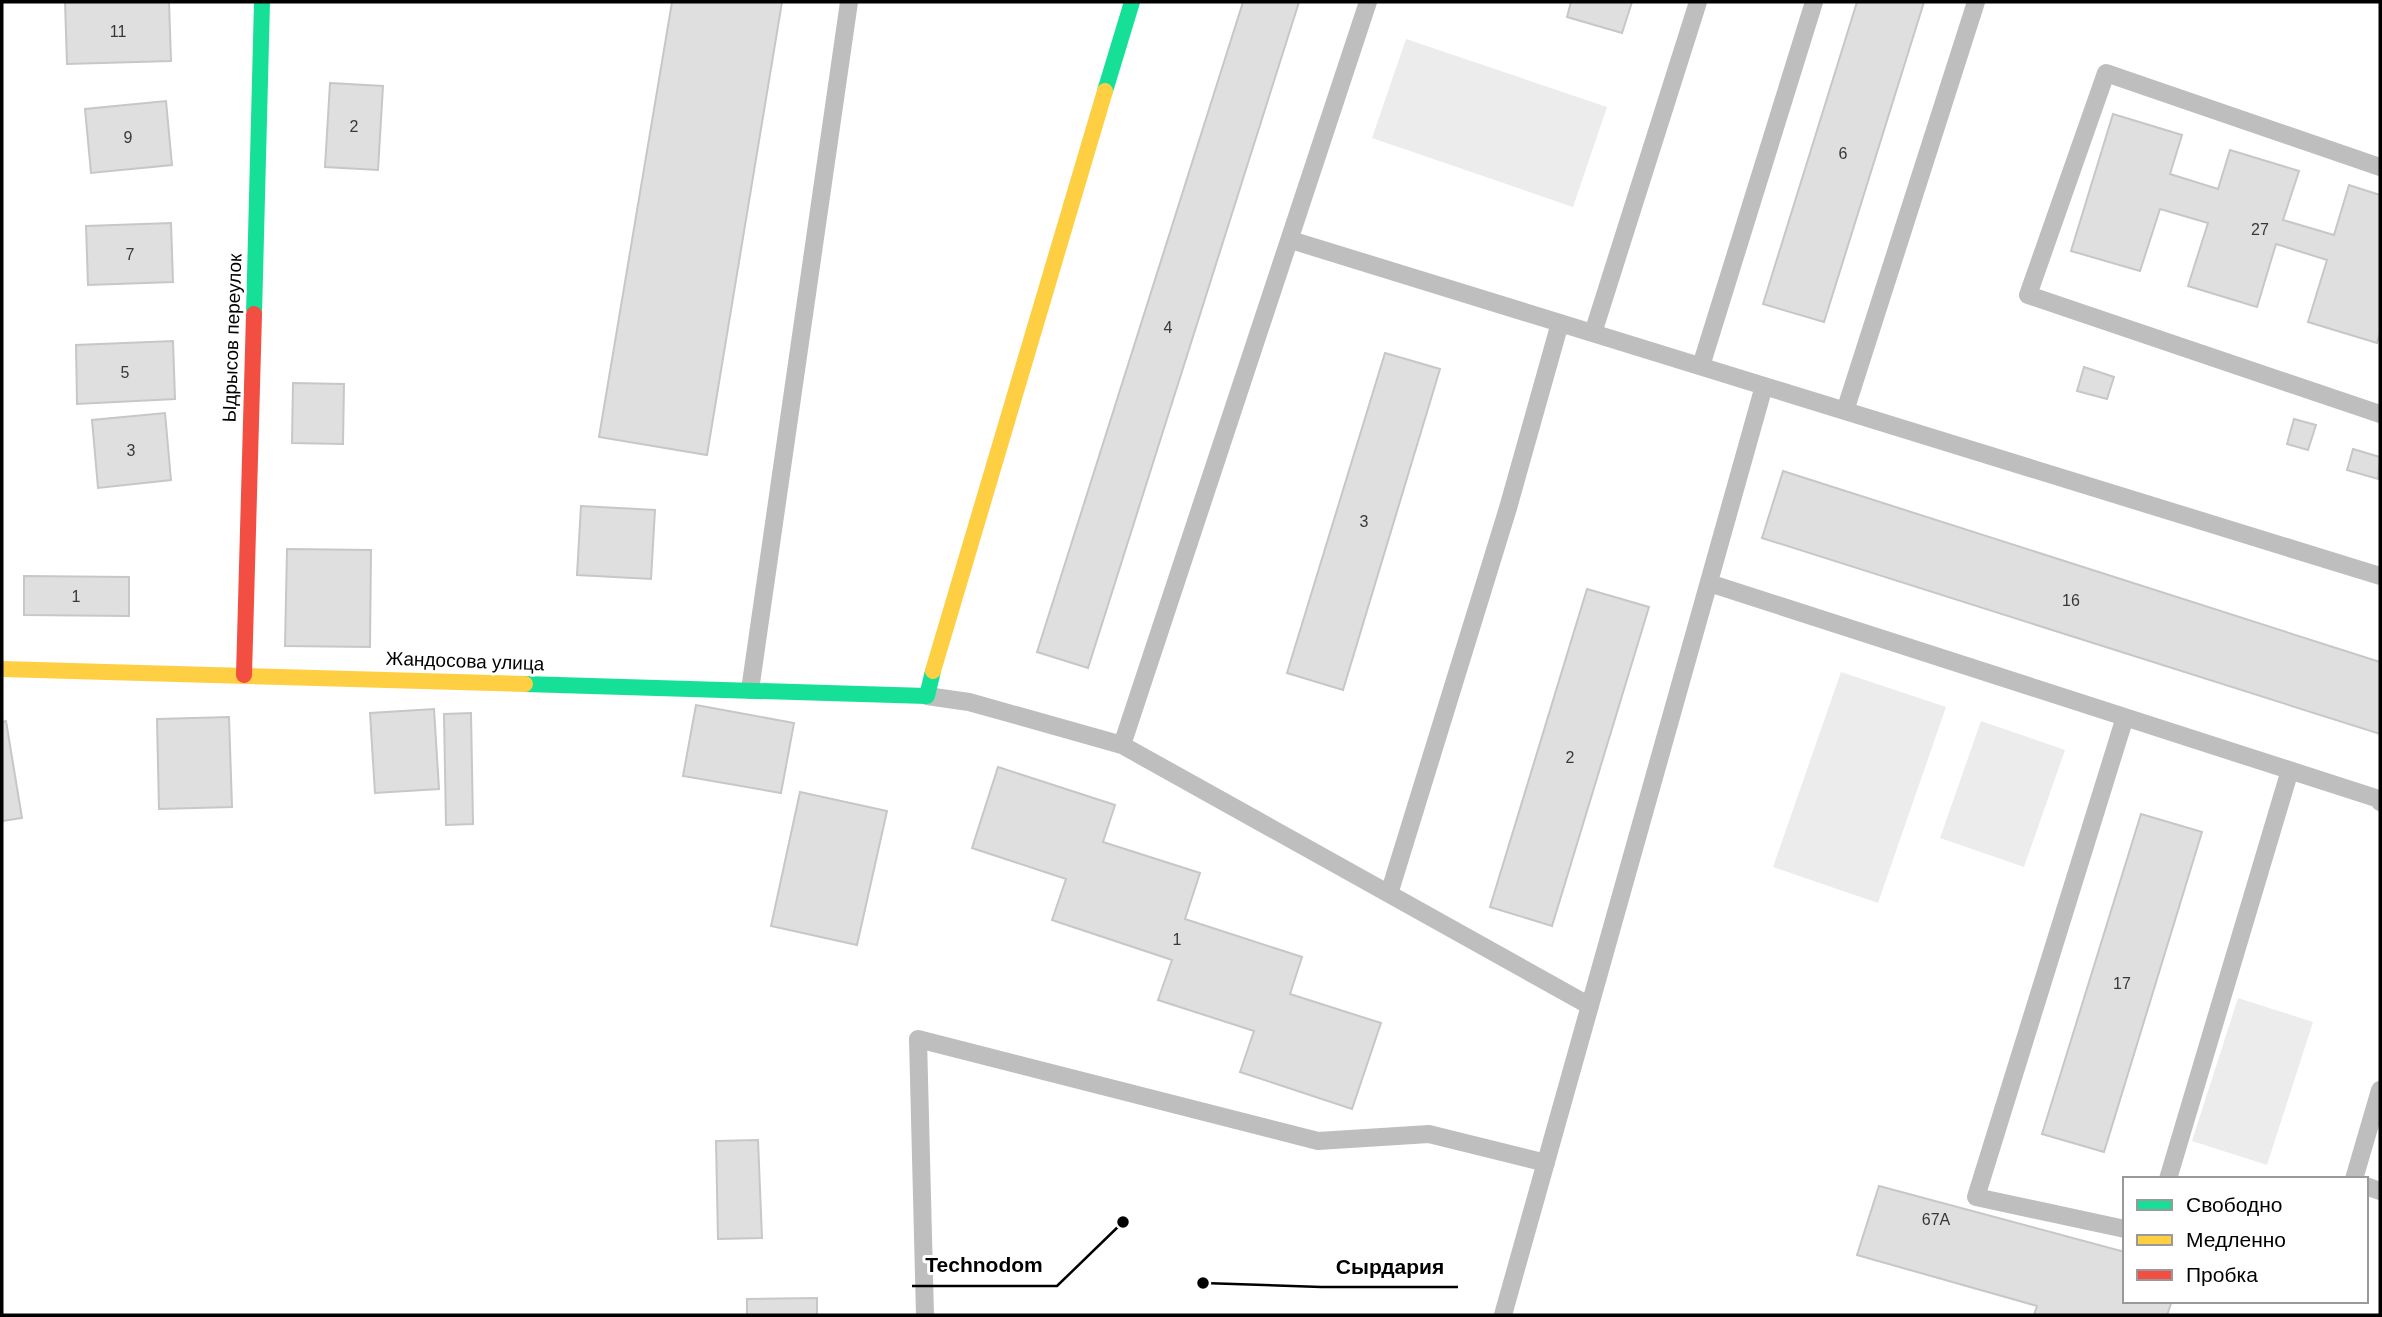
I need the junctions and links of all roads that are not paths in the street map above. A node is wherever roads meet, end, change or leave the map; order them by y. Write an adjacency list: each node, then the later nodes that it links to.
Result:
1 (262, 2): 19 (street, Ыдрысов переулок)
2 (849, 2): 20 (lane)
3 (1132, 2): 21 (street)
4 (1368, 2): 9 (lane)
5 (1698, 2): 11 (lane)
6 (1814, 2): 12 (lane)
7 (1976, 2): 14 (lane)
8 (2380, 167): 15 (lane)
9 (1291, 240): 10 (lane); 23 (lane)
10 (1560, 323): 11 (lane); 26 (lane)
11 (1593, 333): 12 (lane)
12 (1701, 366): 13 (lane)
13 (1764, 386): 14 (lane); 17 (lane)
14 (1845, 411): 16 (lane)
15 (2380, 414)
16 (2380, 576)
17 (1709, 583): 22 (lane); 27 (lane)
18 (2, 669): 19 (street, Жандосова улица)
19 (244, 675): 20 (street, Жандосова улица)
20 (750, 691): 21 (street, Жандосова улица)
21 (927, 696): 23 (lane)
22 (2125, 717): 24 (lane); 32 (lane)
23 (1122, 745): 26 (lane)
24 (2290, 770): 25 (lane); 30 (lane)
25 (2380, 802)
26 (1389, 894): 27 (lane)
27 (1590, 1006): 29 (lane)
28 (2380, 1090): 31 (lane)
29 (1546, 1163): 33 (lane); 34 (lane)
30 (2169, 1177)
31 (2355, 1177)
32 (2123, 1229)
33 (925, 1315)
34 (1503, 1315)

